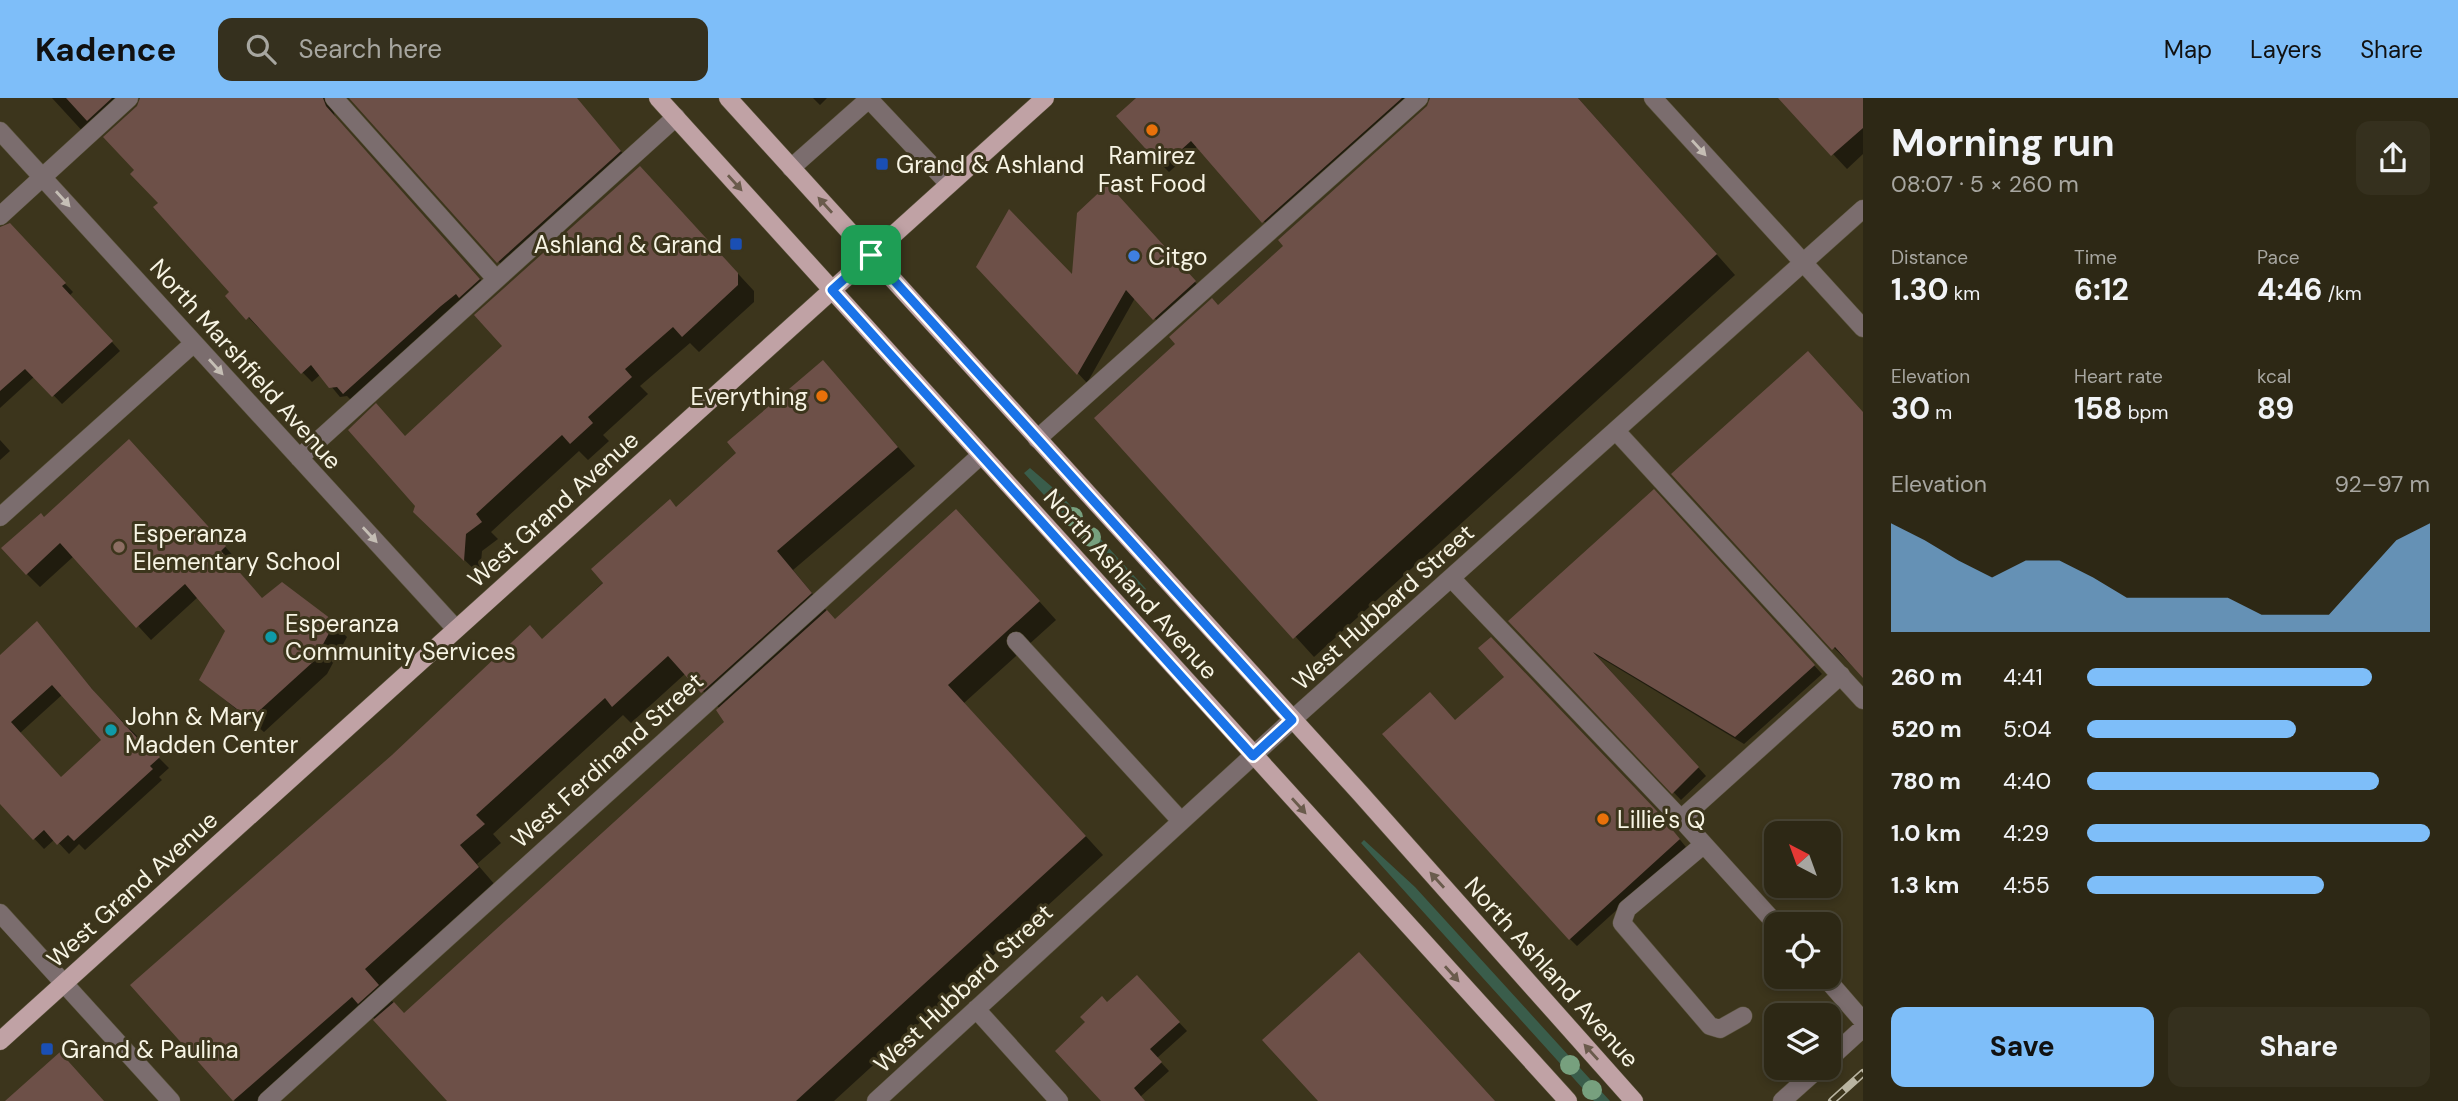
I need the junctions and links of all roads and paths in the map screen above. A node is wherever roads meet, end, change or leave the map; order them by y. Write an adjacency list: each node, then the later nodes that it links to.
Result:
1 (129, 98): 12 (street)
2 (334, 98): 18 (street)
3 (659, 98): 9 (main road, North Ashland Avenue)
4 (728, 98): 11 (main road, North Ashland Avenue)
5 (869, 98): 11 (street); 13 (street)
6 (1045, 98): 13 (main road, West Grand Avenue)
7 (1419, 98): 23 (street)
8 (1653, 98): 17 (street, one-way to 17)
9 (676, 117): 18 (street); 19 (main road, North Ashland Avenue, one-way to 19)
10 (0, 131): 12 (street, North Marshfield Avenue)
11 (791, 167): 16 (main road, North Ashland Avenue, one-way to 11)
12 (42, 177): 15 (street); 21 (street, North Marshfield Avenue, one-way to 21)
13 (949, 184): 16 (main road, West Grand Avenue)
14 (1863, 209): 17 (street, West Hubbard Street)
15 (0, 216)
16 (871, 255): 19 (main road, West Grand Avenue); 23 (main road, North Ashland Avenue)
17 (1803, 263): 20 (street); 22 (street, West Hubbard Street)
18 (496, 279): 25 (street)
19 (832, 290): 24 (main road, North Ashland Avenue); 28 (main road, West Grand Avenue)
20 (1863, 328)
21 (194, 343): 25 (street, North Marshfield Avenue, one-way to 25); 26 (street)
22 (1616, 430): 27 (street, West Hubbard Street); 30 (street)
23 (1037, 439): 32 (main road, North Ashland Avenue)
24 (981, 455): 33 (main road, North Ashland Avenue); 49 (street, West Ferdinand Street)
25 (299, 458): 28 (street, North Marshfield Avenue, one-way to 28)
26 (0, 517)
27 (1451, 578): 32 (street, West Hubbard Street); 34 (street)
28 (456, 629): 39 (main road, West Grand Avenue)
29 (1016, 641): 35 (street)
30 (1840, 675): 31 (street); 34 (street)
31 (1863, 700)
32 (1292, 720): 33 (street, West Hubbard Street); 53 (main road, North Ashland Avenue, one-way to 32)
33 (1253, 756): 35 (street, West Hubbard Street); 52 (main road, North Ashland Avenue, one-way to 52)
34 (1681, 819): 36 (street)
35 (1181, 821): 41 (street, West Hubbard Street)
36 (1703, 845): 37 (street); 42 (street)
37 (1765, 912)
38 (0, 913): 39 (street)
39 (64, 983): 45 (main road, West Grand Avenue); 48 (street)
40 (1835, 989): 43 (street)
41 (976, 1009): 50 (street, West Hubbard Street); 51 (street)
42 (1743, 1016)
43 (1863, 1021)
44 (1863, 1028): 46 (street)
45 (0, 1041)
46 (1841, 1048)
47 (1806, 1080): 54 (street)
48 (171, 1101)
49 (267, 1101)
50 (876, 1101)
51 (1059, 1101)
52 (1568, 1101)
53 (1634, 1101)
54 (1782, 1101)

